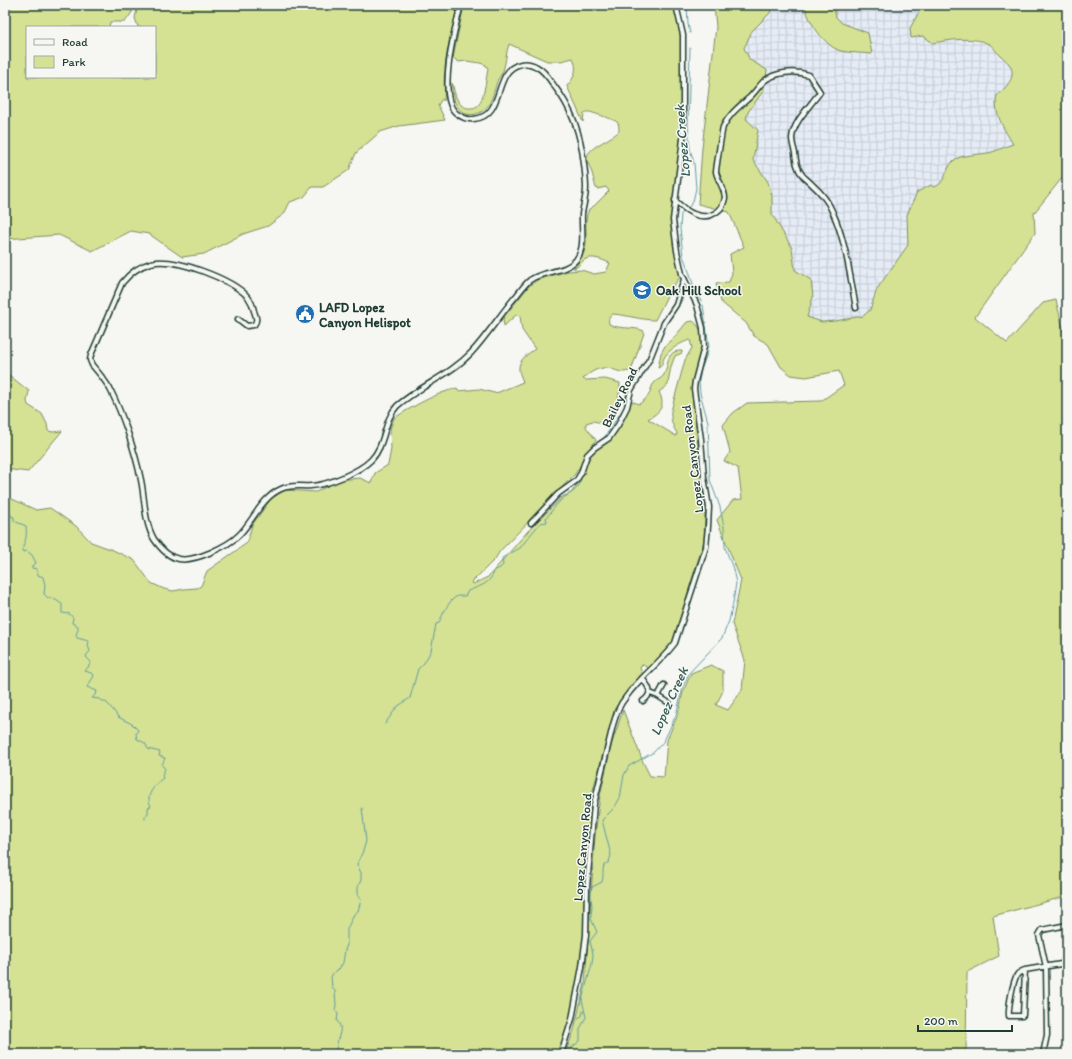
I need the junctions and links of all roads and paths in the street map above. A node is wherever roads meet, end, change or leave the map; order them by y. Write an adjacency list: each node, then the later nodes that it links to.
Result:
1 (461, 5): 6 (street)
2 (676, 5): 3 (street, Lopez Canyon Road)
3 (675, 200): 4 (street, Lopez Canyon Road); 5 (street)
4 (684, 279): 7 (street, Bailey Road); 8 (street, Lopez Canyon Road)
5 (856, 308)
6 (238, 319)
7 (531, 523)
8 (642, 678): 10 (street); 18 (street, Lopez Canyon Road)
9 (664, 685): 11 (street)
10 (650, 693): 11 (street); 12 (street)
11 (658, 696): 13 (street)
12 (643, 701)
13 (669, 703)
14 (1067, 925): 16 (street)
15 (1067, 963): 16 (street)
16 (1046, 967): 17 (street); 19 (street)
17 (1025, 970): 17 (street)
18 (561, 1054)
19 (1044, 1054)

